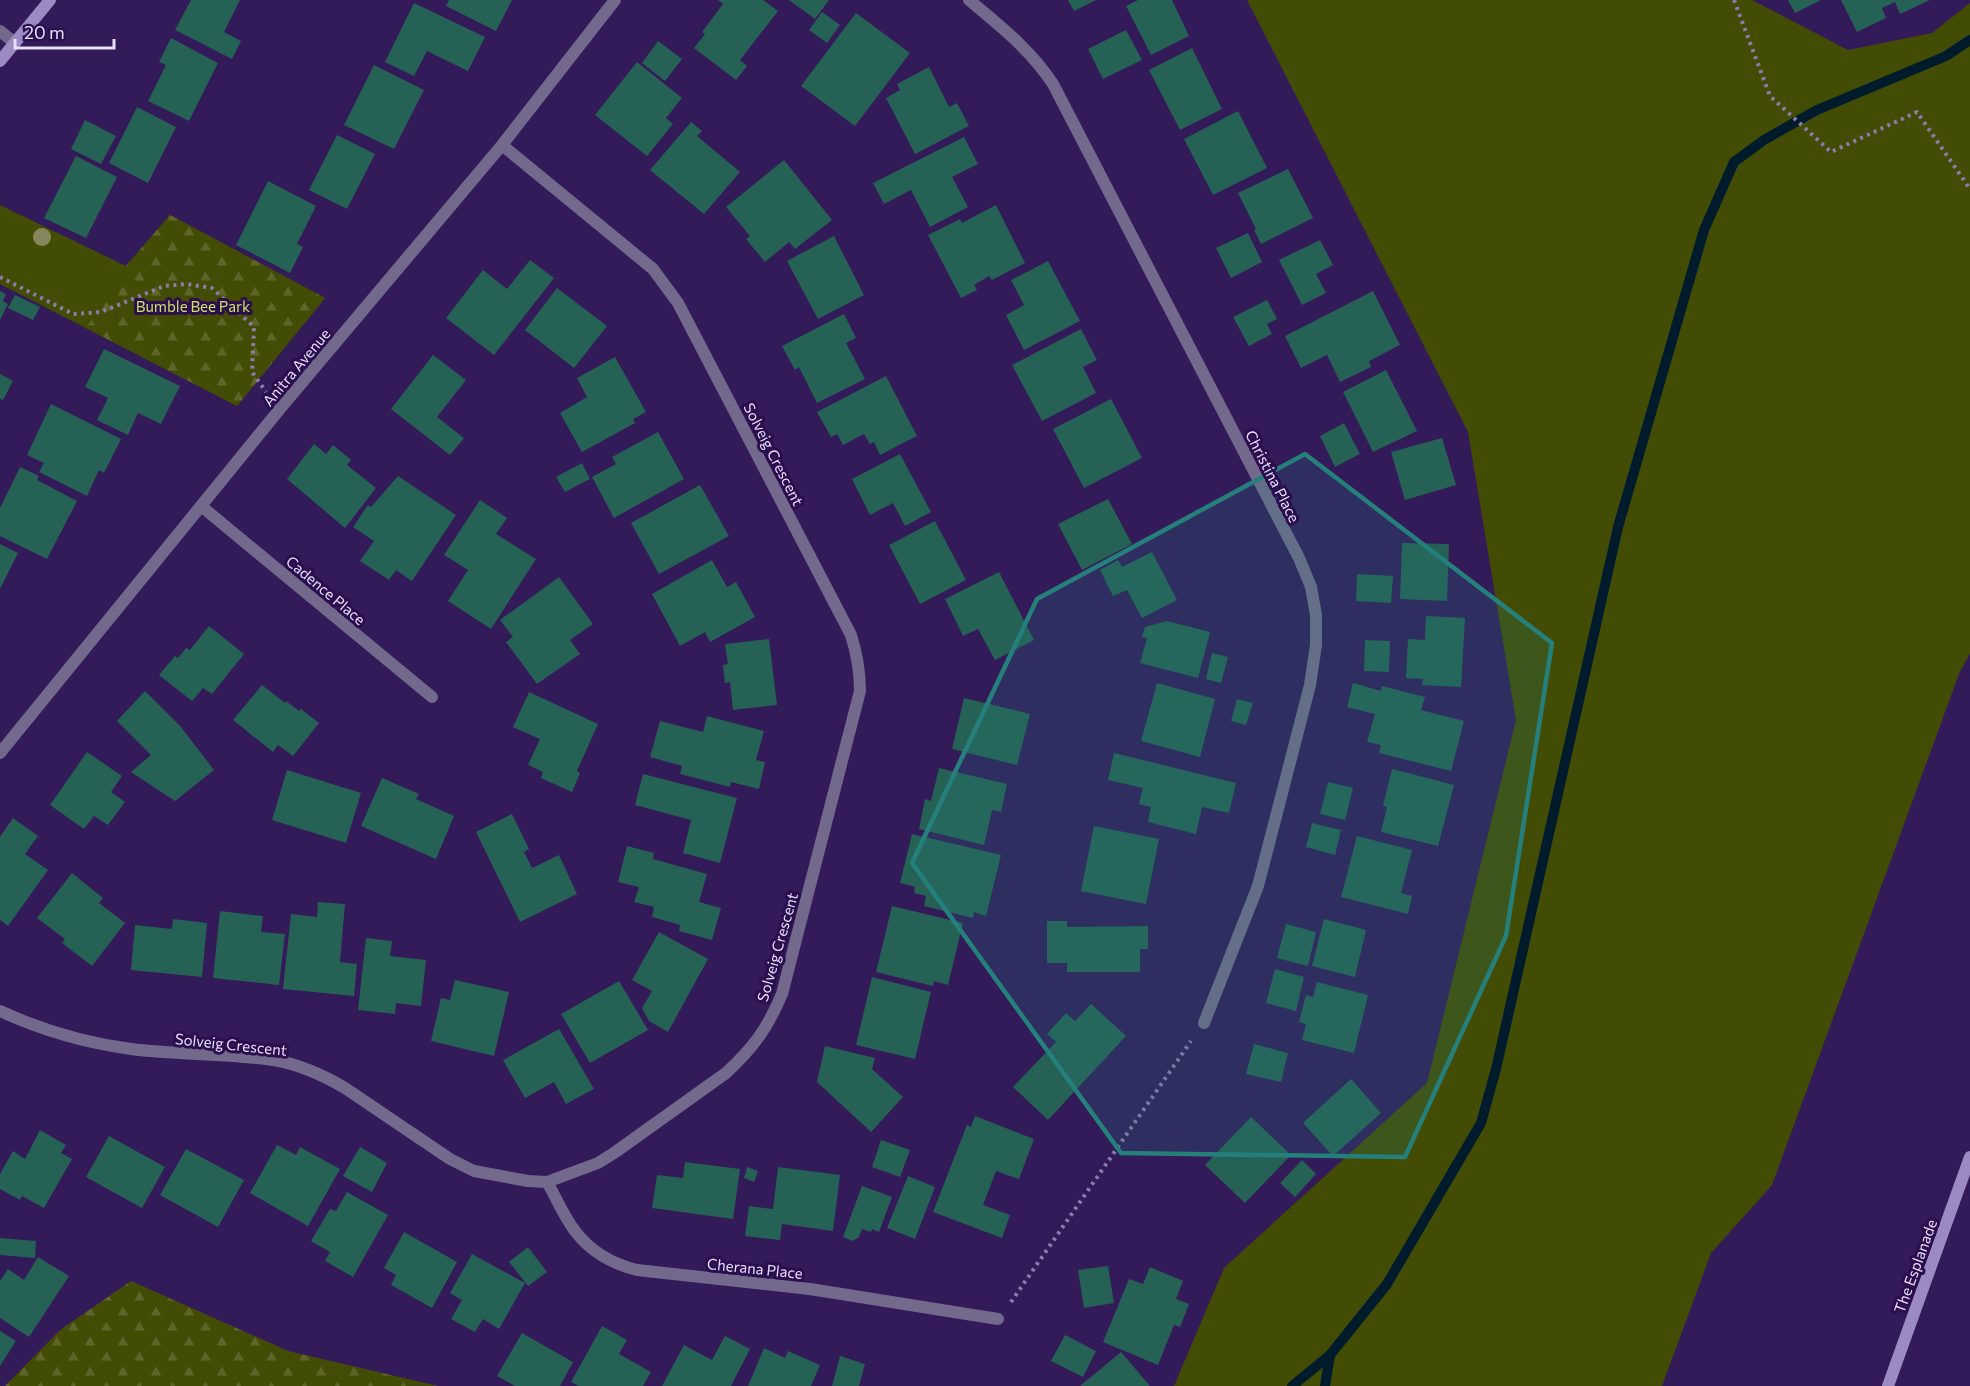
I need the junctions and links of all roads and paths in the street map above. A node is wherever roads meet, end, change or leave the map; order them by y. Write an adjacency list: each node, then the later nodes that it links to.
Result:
1 (50, 0): 6 (street)
2 (615, 0): 8 (street, Anitra Avenue)
3 (969, 0): 16 (street, Christina Place)
4 (1734, 0): 9 (path)
5 (0, 31): 6 (street)
6 (15, 43): 7 (street)
7 (0, 61)
8 (501, 145): 11 (street, Anitra Avenue); 18 (street, Solveig Crescent)
9 (1970, 189)
10 (0, 277): 11 (path)
11 (279, 410): 12 (street, Anitra Avenue)
12 (201, 506): 13 (street, Cadence Place); 14 (street, Anitra Avenue)
13 (432, 696)
14 (0, 753)
15 (0, 1011): 18 (street, Solveig Crescent)
16 (1204, 1023): 19 (path)
17 (1970, 1157): 20 (street, The Esplanade)
18 (547, 1182): 19 (street, Cherana Place)
19 (998, 1319)
20 (1888, 1386)

